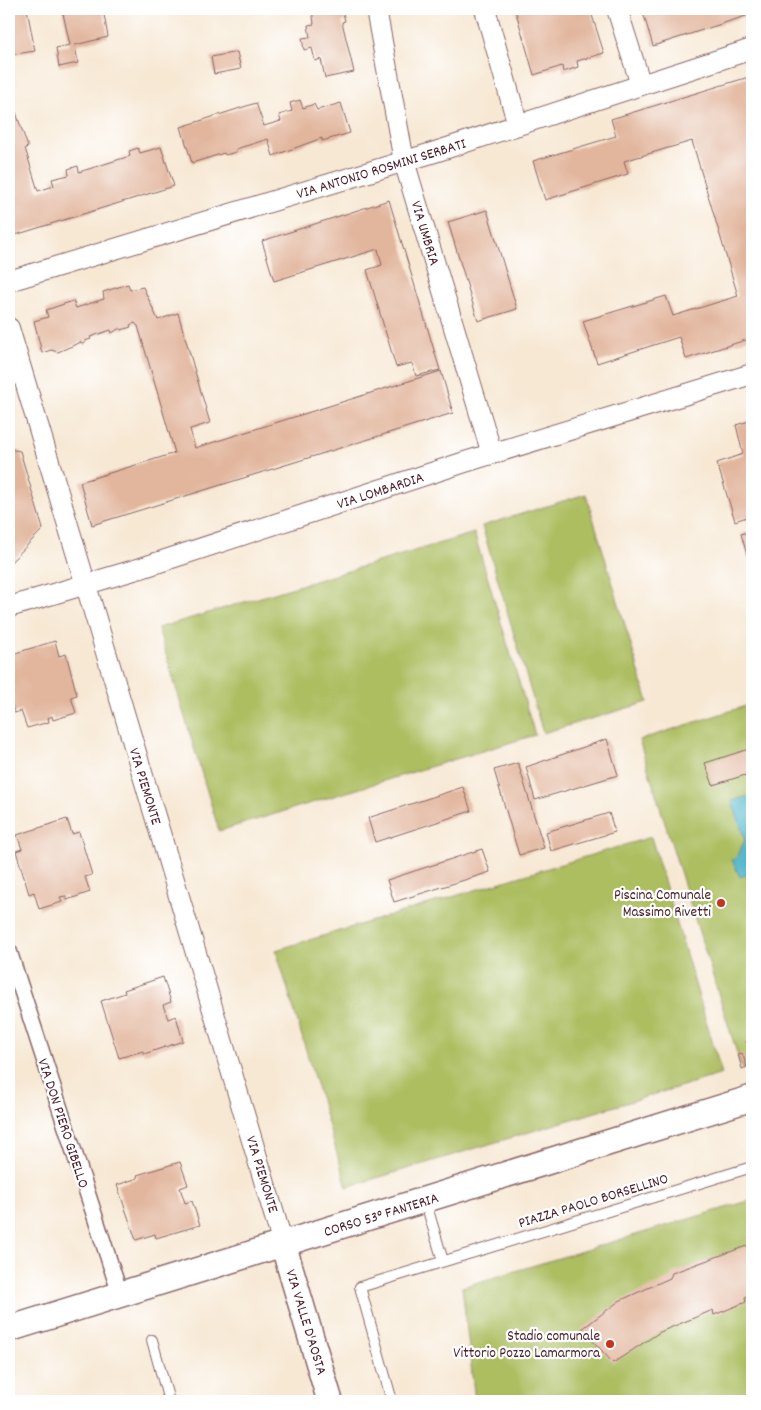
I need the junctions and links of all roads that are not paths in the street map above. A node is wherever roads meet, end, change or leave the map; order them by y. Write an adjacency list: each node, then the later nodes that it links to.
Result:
1 (376, 9): 7 (street, VIA UMBRIA)
2 (484, 9): 6 (street)
3 (616, 9): 5 (street)
4 (752, 49): 5 (street, VIA ANTONIO ROSMINI SERBATI)
5 (641, 85): 6 (street, VIA ANTONIO ROSMINI SERBATI)
6 (518, 126): 7 (street, VIA ANTONIO ROSMINI SERBATI)
7 (404, 161): 8 (street, VIA ANTONIO ROSMINI SERBATI); 11 (street, VIA UMBRIA)
8 (9, 281)
9 (9, 328): 12 (street, VIA PIEMONTE)
10 (752, 374): 11 (street, VIA LOMBARDIA)
11 (492, 454): 12 (street, VIA LOMBARDIA)
12 (86, 585): 13 (street, VIA LOMBARDIA); 18 (street, VIA PIEMONTE)
13 (9, 608)
14 (9, 951): 20 (street, VIA DON PIERO GIBELLO)
15 (752, 1098): 17 (street, CORSO 53° FANTERIA)
16 (752, 1167): 19 (lane, PIAZZA PAOLO BORSELLINO)
17 (425, 1200): 18 (street, CORSO 53° FANTERIA); 19 (lane)
18 (283, 1244): 20 (street, CORSO 53° FANTERIA); 24 (street, VIA VALLE D'AOSTA)
19 (443, 1261): 25 (lane, PIAZZA PAOLO BORSELLINO)
20 (120, 1294): 21 (street, CORSO 53° FANTERIA)
21 (9, 1329)
22 (152, 1340): 23 (lane)
23 (169, 1401)
24 (330, 1401)
25 (392, 1401)

